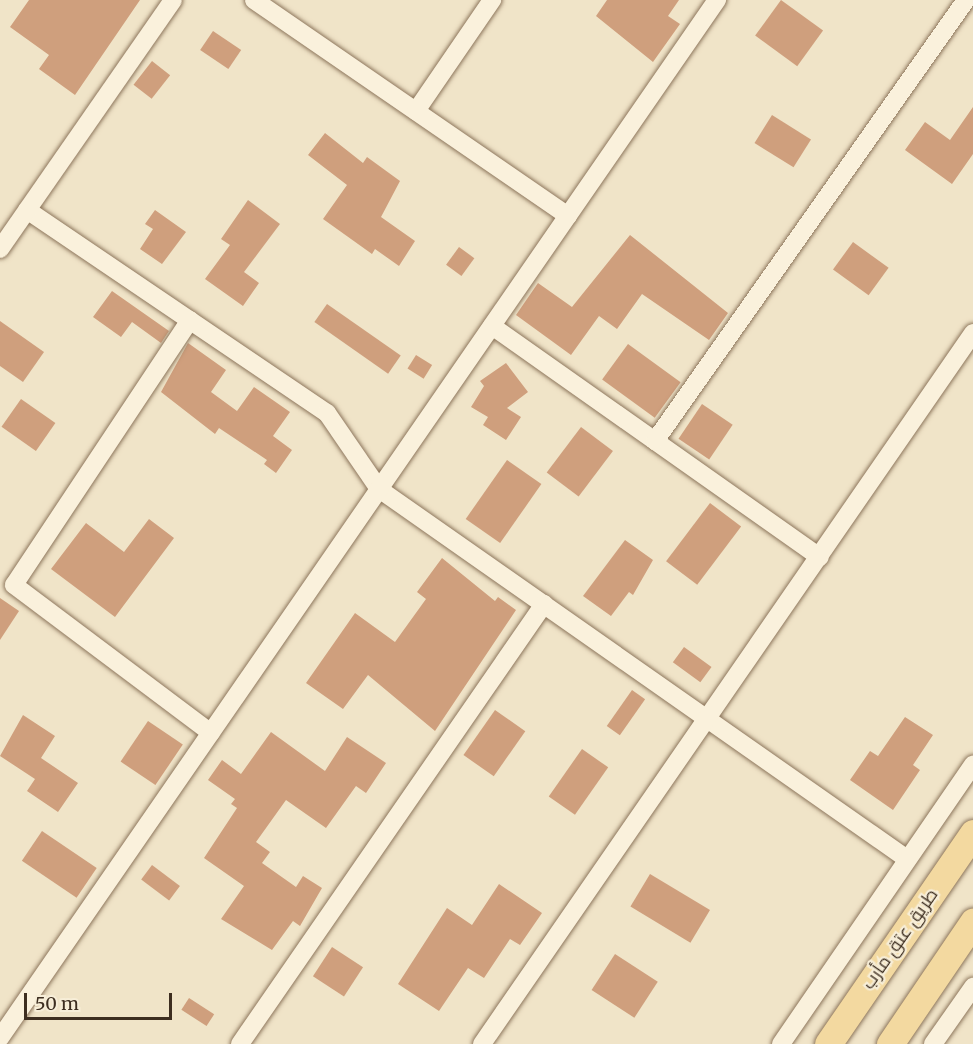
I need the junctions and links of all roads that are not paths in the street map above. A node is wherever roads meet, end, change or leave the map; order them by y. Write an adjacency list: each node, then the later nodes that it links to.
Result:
1 (173, 0): 7 (street)
2 (254, 0): 6 (street)
3 (492, 0): 6 (street)
4 (717, 0): 8 (street)
5 (966, 0): 13 (street)
6 (416, 111): 8 (street)
7 (27, 210): 9 (street); 10 (street)
8 (568, 216): 11 (street)
9 (0, 249)
10 (190, 320): 14 (street); 18 (street)
11 (492, 326): 13 (street); 14 (street)
12 (973, 333): 15 (street)
13 (655, 441): 15 (street)
14 (380, 489): 16 (street); 18 (street)
15 (820, 557): 17 (street)
16 (544, 604): 17 (street); 25 (street)
17 (710, 719): 21 (street); 26 (street)
18 (211, 733): 24 (street)
19 (973, 765): 21 (street)
20 (973, 833): 28 (main road, طريق عتق مأرب)
21 (907, 859): 27 (street)
22 (973, 922): 29 (main road)
23 (973, 987): 30 (street)
24 (0, 1038)
25 (240, 1044)
26 (482, 1044)
27 (781, 1044)
28 (828, 1044)
29 (890, 1044)
30 (933, 1044)

